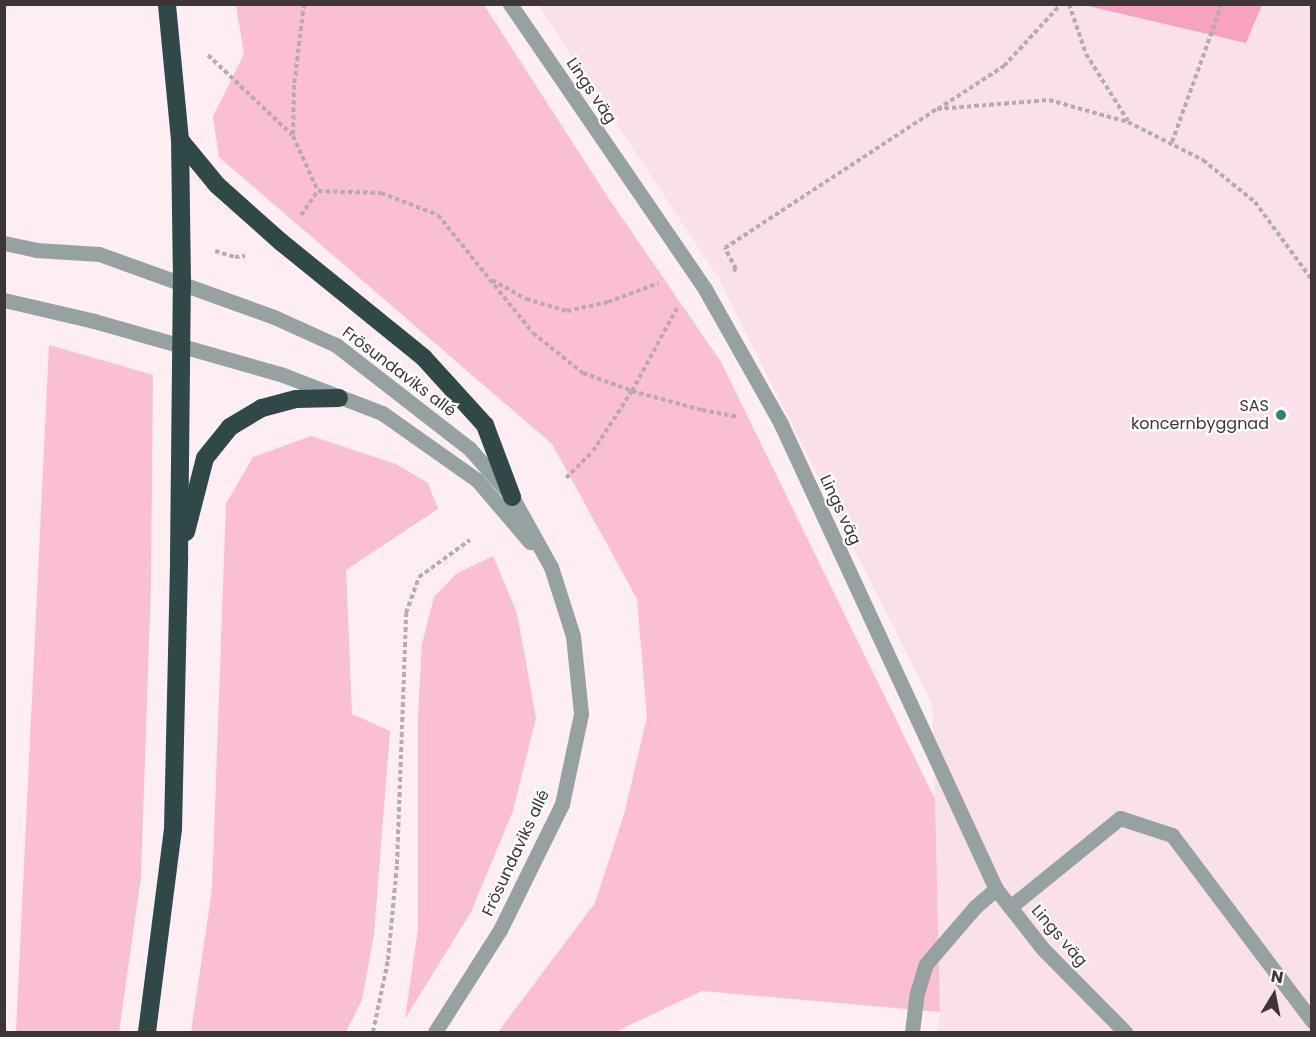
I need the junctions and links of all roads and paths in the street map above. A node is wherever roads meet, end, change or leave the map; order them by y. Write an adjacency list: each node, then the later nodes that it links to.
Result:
1 (167, 4): 11 (highway)
2 (304, 4): 10 (path)
3 (510, 4): 18 (street, Lings väg)
4 (1061, 4): 8 (path)
5 (1068, 4): 9 (path)
6 (1222, 4): 12 (path)
7 (208, 55): 10 (path)
8 (937, 110): 9 (path); 18 (path)
9 (1128, 122): 12 (path)
10 (293, 136): 14 (path)
11 (180, 140): 16 (highway); 25 (highway)
12 (1172, 142): 15 (path)
13 (4, 243): 16 (street, Frösundaviks allé)
14 (489, 278): 17 (path); 21 (path)
15 (1311, 280)
16 (182, 282): 20 (highway); 25 (street, Frösundaviks allé)
17 (661, 282)
18 (705, 289): 21 (path); 23 (street, Lings väg)
19 (4, 300): 20 (street, Frösundaviks allé)
20 (180, 346): 22 (street, Frösundaviks allé); 27 (highway)
21 (632, 391): 23 (path); 24 (path)
22 (339, 398): 27 (highway); 28 (street, Frösundaviks allé)
23 (781, 424): 29 (street, Lings väg)
24 (566, 478)
25 (512, 497): 28 (street, Frösundaviks allé)
26 (470, 540): 33 (path)
27 (179, 557): 32 (highway)
28 (551, 567): 34 (street, Frösundaviks allé)
29 (996, 889): 30 (street, Lings väg); 35 (street)
30 (1010, 907): 31 (street); 36 (street, Lings väg)
31 (1309, 1014)
32 (147, 1032)
33 (373, 1032)
34 (435, 1032)
35 (912, 1032)
36 (1125, 1032)

